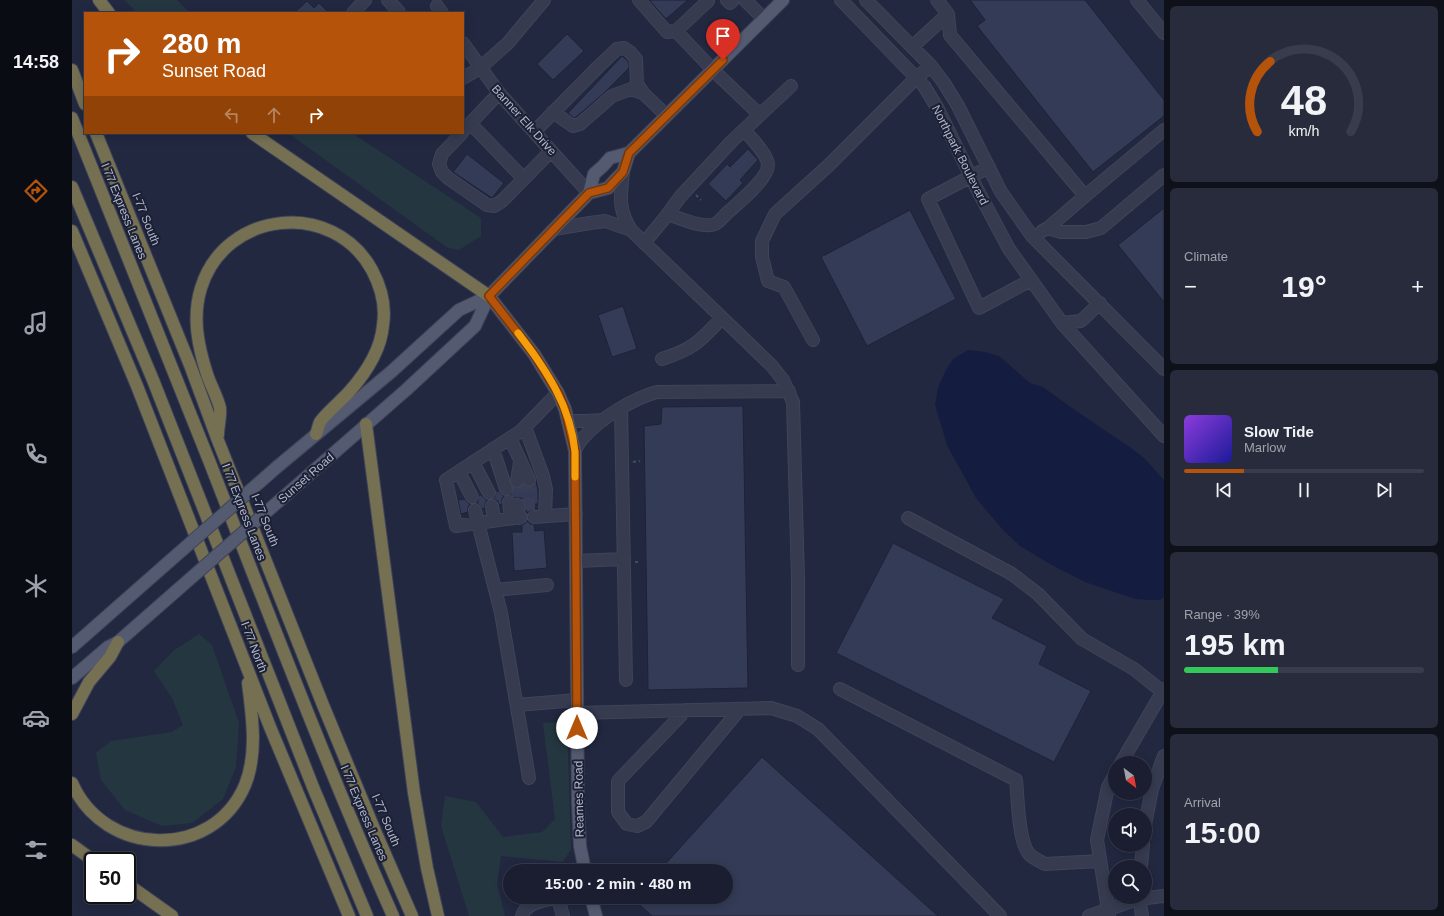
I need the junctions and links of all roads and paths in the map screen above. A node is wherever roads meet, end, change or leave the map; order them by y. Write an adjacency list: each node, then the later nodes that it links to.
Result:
1 (99, 0): 15 (highway)
2 (365, 0): 16 (street)
3 (388, 0): 17 (street)
4 (544, 0): 25 (street)
5 (639, 0): 20 (street)
6 (727, 0): 7 (street)
7 (732, 0)
8 (745, 0): 19 (street)
9 (783, 0): 19 (main road)
10 (841, 0): 29 (street, Northpark Boulevard)
11 (866, 0): 23 (street, Northpark Boulevard)
12 (937, 0): 18 (street)
13 (1137, 0): 21 (street)
14 (708, 1): 20 (street)
15 (108, 12)
16 (354, 12)
17 (398, 12)
18 (948, 14): 23 (street); 54 (street)
19 (764, 19): 27 (main road)
20 (676, 31): 27 (street)
21 (1164, 33)
22 (464, 44): 25 (street, Banner Elk Drive)
23 (912, 47): 24 (street, Northpark Boulevard)
24 (931, 66): 29 (street); 47 (street, Northpark Boulevard)
25 (480, 68): 28 (street); 31 (street, Banner Elk Drive)
26 (72, 70): 33 (highway)
27 (713, 70): 35 (main road); 36 (street)
28 (464, 77)
29 (916, 78): 50 (street, Northpark Boulevard); 67 (street)
30 (791, 86): 36 (street)
31 (499, 93): 38 (street); 41 (street, Banner Elk Drive)
32 (643, 93): 34 (street); 34 (street); 35 (street)
33 (84, 101)
34 (553, 112): 41 (street)
35 (666, 115): 46 (main road)
36 (760, 115): 39 (street)
37 (72, 118): 134 (highway, I 77 Express Lanes)
38 (465, 130): 51 (street)
39 (744, 130): 55 (street); 55 (street)
40 (1164, 130): 54 (street)
41 (534, 132): 45 (street, Banner Elk Drive)
42 (96, 134): 79 (highway, I-77 South)
43 (253, 134): 63 (highway)
44 (461, 134): 51 (street)
45 (551, 151): 51 (street); 53 (street, Banner Elk Drive)
46 (629, 153): 48 (main road); 53 (main road, Sunset Road)
47 (989, 167): 50 (street); 60 (street, Northpark Boulevard)
48 (623, 172): 53 (main road); 58 (street)
49 (1164, 175): 56 (street)
50 (971, 176): 62 (street, Northpark Boulevard); 62 (street)
51 (524, 179)
52 (72, 187): 133 (highway)
53 (589, 193): 57 (main road, Sunset Road)
54 (1085, 196): 56 (street)
55 (668, 214): 61 (street)
56 (1048, 228): 60 (street)
57 (554, 229): 58 (street); 63 (main road, Sunset Road)
58 (630, 230): 61 (street)
59 (72, 232): 102 (highway, I-77 North)
60 (1032, 236): 64 (street, Northpark Boulevard)
61 (644, 243): 65 (street)
62 (1031, 280): 66 (street, Northpark Boulevard)
63 (489, 296): 71 (main road, Reames Road); 75 (main road, Sunset Road); 77 (main road, Sunset Road)
64 (1100, 304): 66 (street); 69 (street, Northpark Boulevard)
65 (722, 318): 68 (street); 70 (street)
66 (1062, 323): 78 (street, Northpark Boulevard)
67 (813, 340)
68 (662, 359)
69 (1164, 368)
70 (789, 392): 72 (street); 103 (street)
71 (558, 393): 74 (main road, Reames Road); 76 (street)
72 (621, 409): 73 (street); 96 (street)
73 (603, 420): 74 (street); 82 (street)
74 (568, 421): 82 (main road, Reames Road)
75 (366, 424): 100 (main road, Sunset Road, bridge); 136 (highway)
76 (525, 427): 80 (street); 92 (street)
77 (316, 434): 79 (highway); 101 (main road, Sunset Road, bridge)
78 (1164, 436)
79 (217, 438): 135 (highway, I-77 South)
80 (510, 438): 81 (street); 85 (street)
81 (493, 449): 83 (street); 86 (street)
82 (575, 451): 92 (main road, Reames Road)
83 (474, 462): 84 (street); 87 (street)
84 (459, 472): 88 (street); 95 (street)
85 (523, 481)
86 (506, 489)
87 (489, 493)
88 (472, 497)
89 (514, 504): 94 (street)
90 (492, 506): 94 (street)
91 (475, 510): 95 (street)
92 (576, 514): 97 (main road, Reames Road)
93 (908, 518): 107 (street)
94 (494, 520): 95 (street)
95 (478, 523): 99 (street)
96 (624, 558): 97 (street); 105 (street)
97 (576, 561): 108 (main road, Reames Road)
98 (548, 585): 99 (street)
99 (495, 590): 109 (street)
100 (118, 642): 104 (main road, Sunset Road); 113 (highway)
101 (72, 647)
102 (246, 665): 117 (highway); 132 (highway, I-77 North)
103 (798, 665)
104 (72, 678)
105 (626, 680)
106 (840, 689): 122 (street)
107 (1164, 692): 114 (street)
108 (577, 700): 109 (street); 112 (main road, Reames Road)
109 (516, 705): 116 (street)
110 (740, 709): 111 (street); 111 (street); 140 (street)
111 (686, 710): 112 (street)
112 (577, 713): 123 (main road, Reames Road)
113 (72, 714)
114 (1125, 756)
115 (1164, 756): 119 (street)
116 (529, 778)
117 (72, 783)
118 (1108, 787): 122 (street)
119 (1148, 808)
120 (72, 846): 121 (highway)
121 (84, 854)
122 (1100, 861): 130 (street)
123 (584, 864)
124 (136, 890): 131 (highway)
125 (1164, 896): 126 (street)
126 (1152, 897)
127 (593, 904): 139 (main road)
128 (1127, 904): 130 (street)
129 (1140, 904): 142 (street)
130 (1108, 913): 141 (street)
131 (172, 916)
132 (349, 916)
133 (367, 916)
134 (393, 916)
135 (412, 916)
136 (438, 916)
137 (522, 916): 138 (street)
138 (563, 916)
139 (596, 916)
140 (1000, 916)
141 (1089, 916)
142 (1142, 916)

